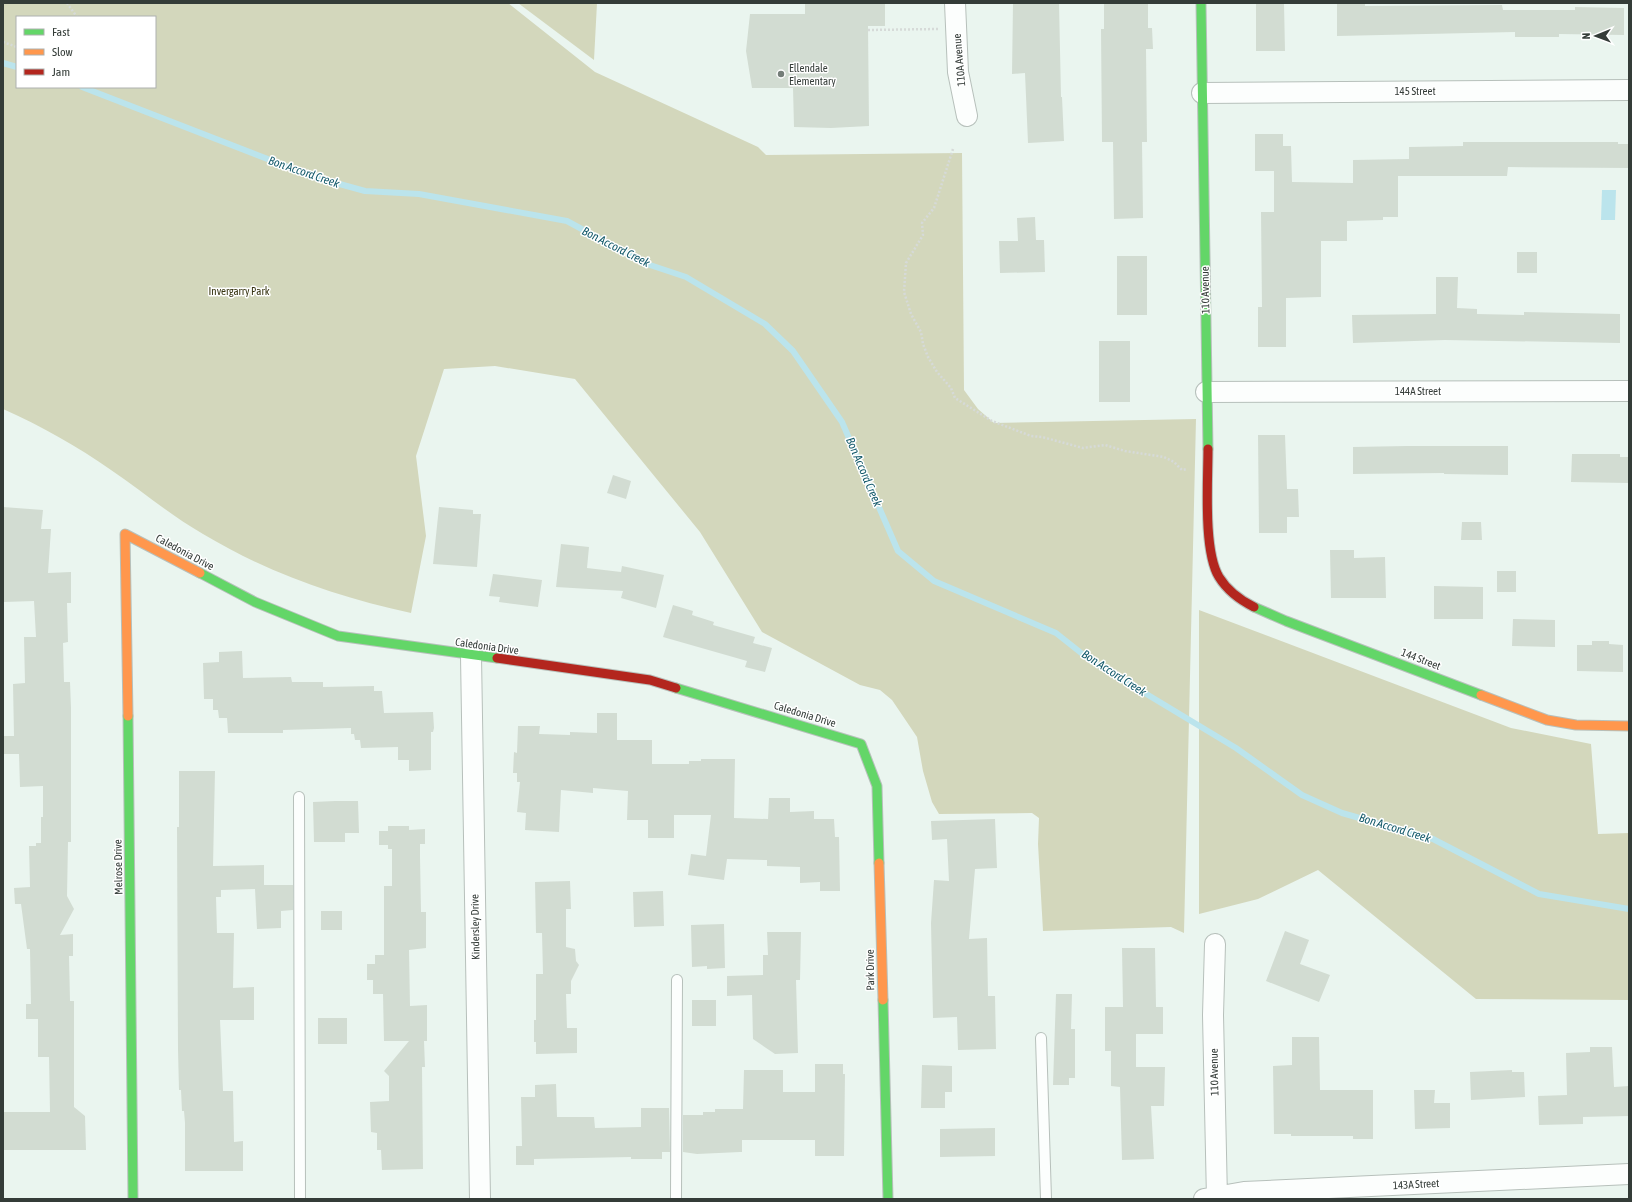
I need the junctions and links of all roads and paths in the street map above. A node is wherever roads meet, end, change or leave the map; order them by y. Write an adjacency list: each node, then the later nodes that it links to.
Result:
1 (68, 3): 4 (path)
2 (955, 3): 11 (street, 110A Avenue)
3 (1201, 3): 10 (street, 110 Avenue)
4 (76, 16)
5 (938, 29): 6 (path)
6 (868, 30)
7 (3, 42): 8 (path)
8 (16, 47)
9 (1629, 90): 10 (street, 145 Street)
10 (1202, 93): 14 (street, 110 Avenue)
11 (967, 116)
12 (953, 149): 15 (path)
13 (1629, 391): 14 (street, 144A Street)
14 (1206, 392): 17 (street, 110 Avenue)
15 (1192, 469)
16 (125, 534): 18 (street, Caledonia Drive); 27 (street, Melrose Drive)
17 (1218, 576): 19 (street, 144 Street)
18 (471, 656): 20 (street, Caledonia Drive); 29 (street, Kindersley Drive)
19 (1629, 726)
20 (861, 744): 31 (street, Park Drive)
21 (299, 796): 28 (lane)
22 (1215, 944): 26 (street, 110 Avenue)
23 (677, 980): 30 (lane)
24 (1041, 1038): 32 (lane)
25 (1629, 1174): 26 (street, 143A Street)
26 (1212, 1198)
27 (133, 1199)
28 (300, 1199)
29 (480, 1199)
30 (676, 1199)
31 (888, 1199)
32 (1046, 1199)

